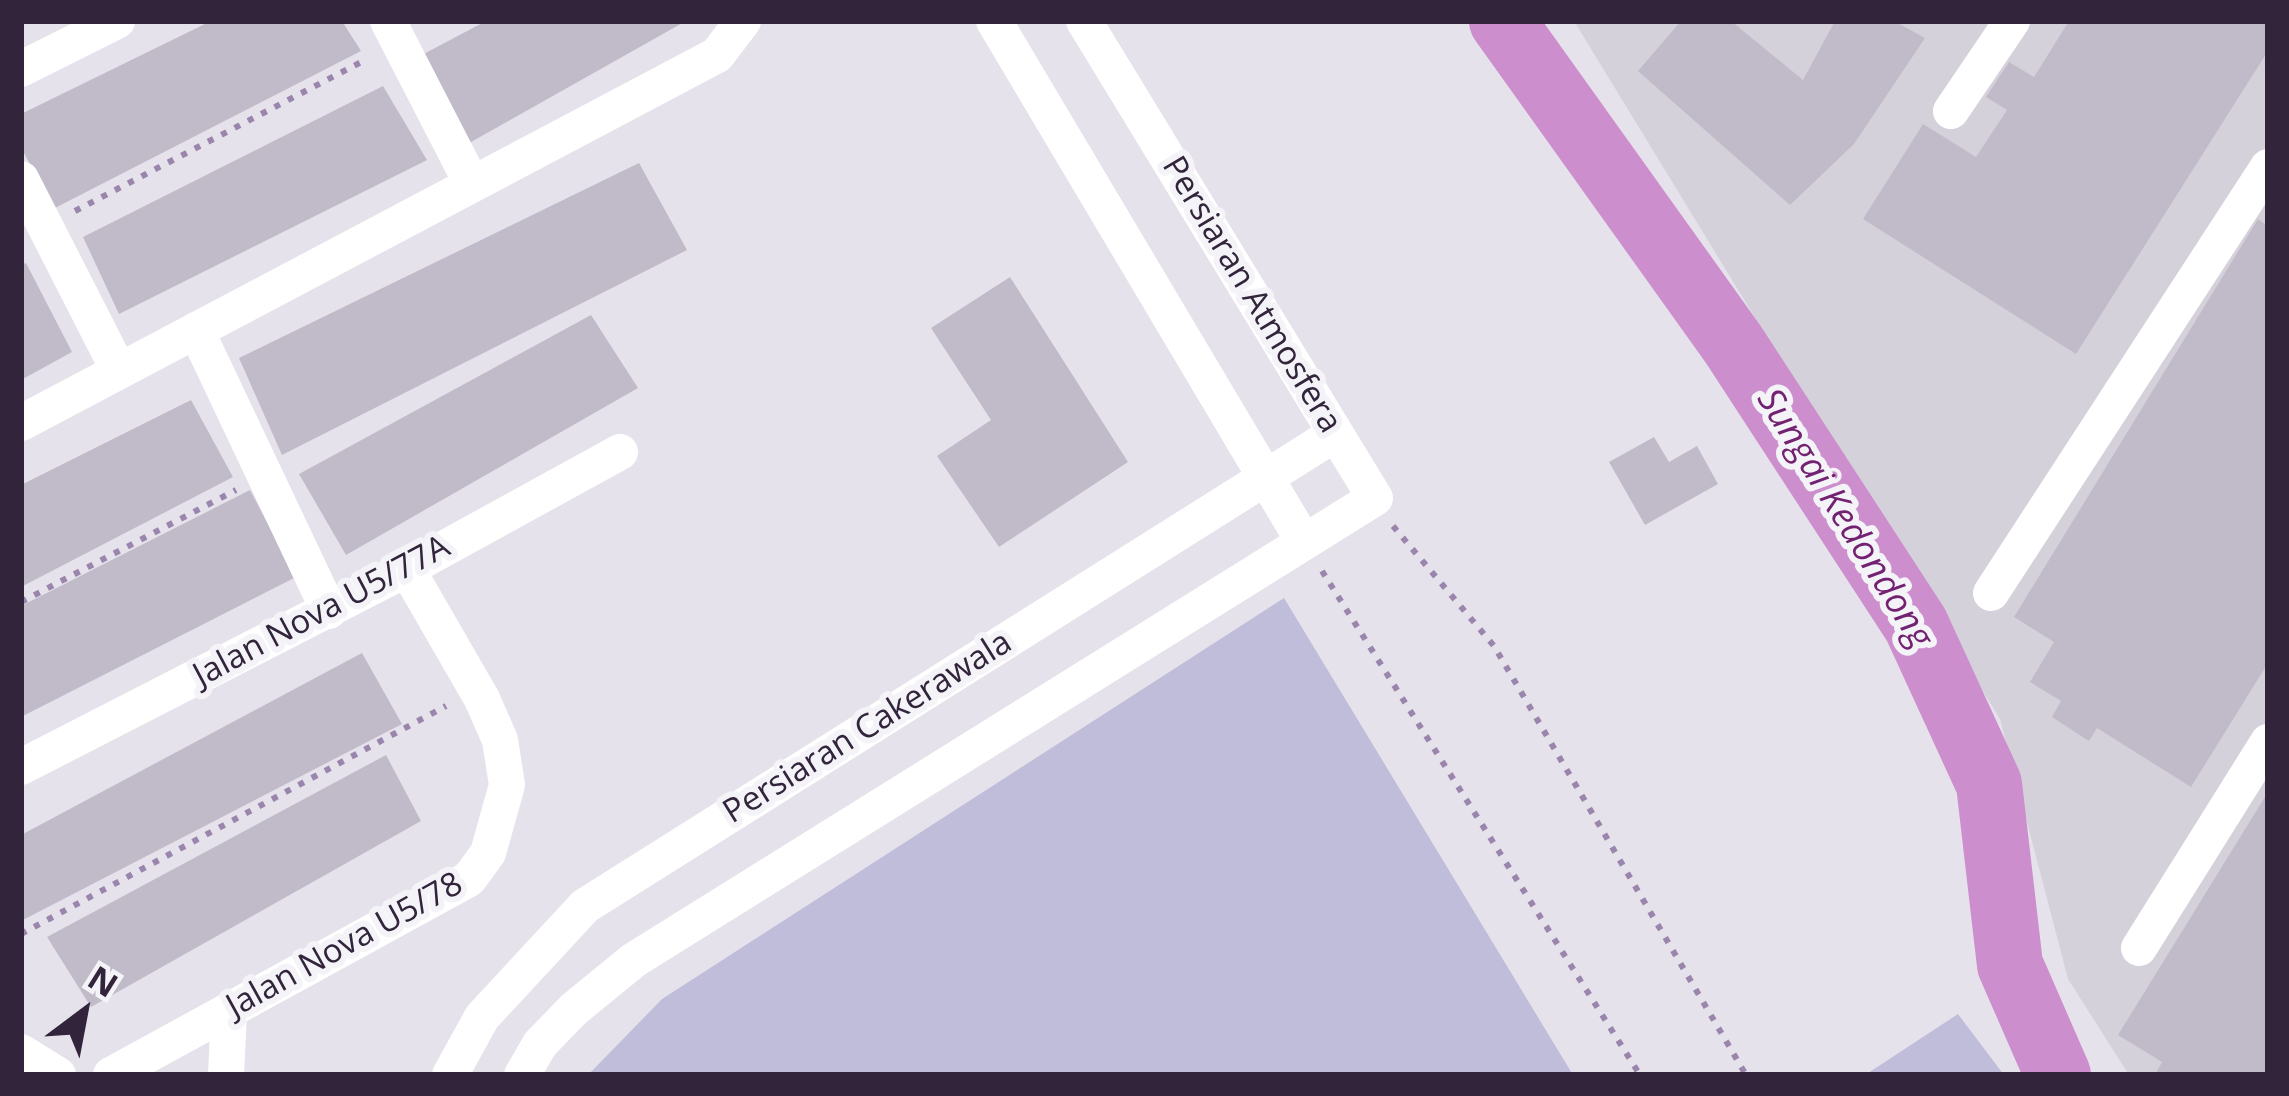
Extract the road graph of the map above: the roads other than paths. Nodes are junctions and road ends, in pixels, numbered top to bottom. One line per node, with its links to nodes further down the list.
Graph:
1 (117, 21): 7 (street)
2 (743, 21): 11 (street)
3 (994, 21): 17 (street)
4 (1084, 21): 15 (street, Persiaran Atmosfera)
5 (2012, 21): 8 (street)
6 (393, 32): 11 (street)
7 (21, 69)
8 (1951, 112)
9 (21, 179): 13 (street)
10 (2264, 183): 20 (street)
11 (472, 184): 12 (street)
12 (196, 329): 13 (street); 21 (street)
13 (119, 371): 14 (street)
14 (21, 423)
15 (1336, 434): 17 (street, Persiaran Cakerawala); 18 (street, Persiaran Atmosfera)
16 (620, 452): 19 (street, Jalan Nova U5/77A)
17 (1267, 478): 18 (street); 28 (street, Persiaran Cakerawala)
18 (1304, 542): 29 (street)
19 (407, 569): 21 (street, Jalan Nova U5/77A); 25 (street, Jalan Nova U5/78)
20 (1991, 592)
21 (328, 610): 23 (street, Jalan Nova U5/77A)
22 (2268, 742): 24 (street)
23 (21, 767)
24 (2139, 948)
25 (229, 1011): 26 (street, Jalan Nova U5/78); 27 (street)
26 (111, 1075)
27 (226, 1075)
28 (450, 1075)
29 (522, 1075)

